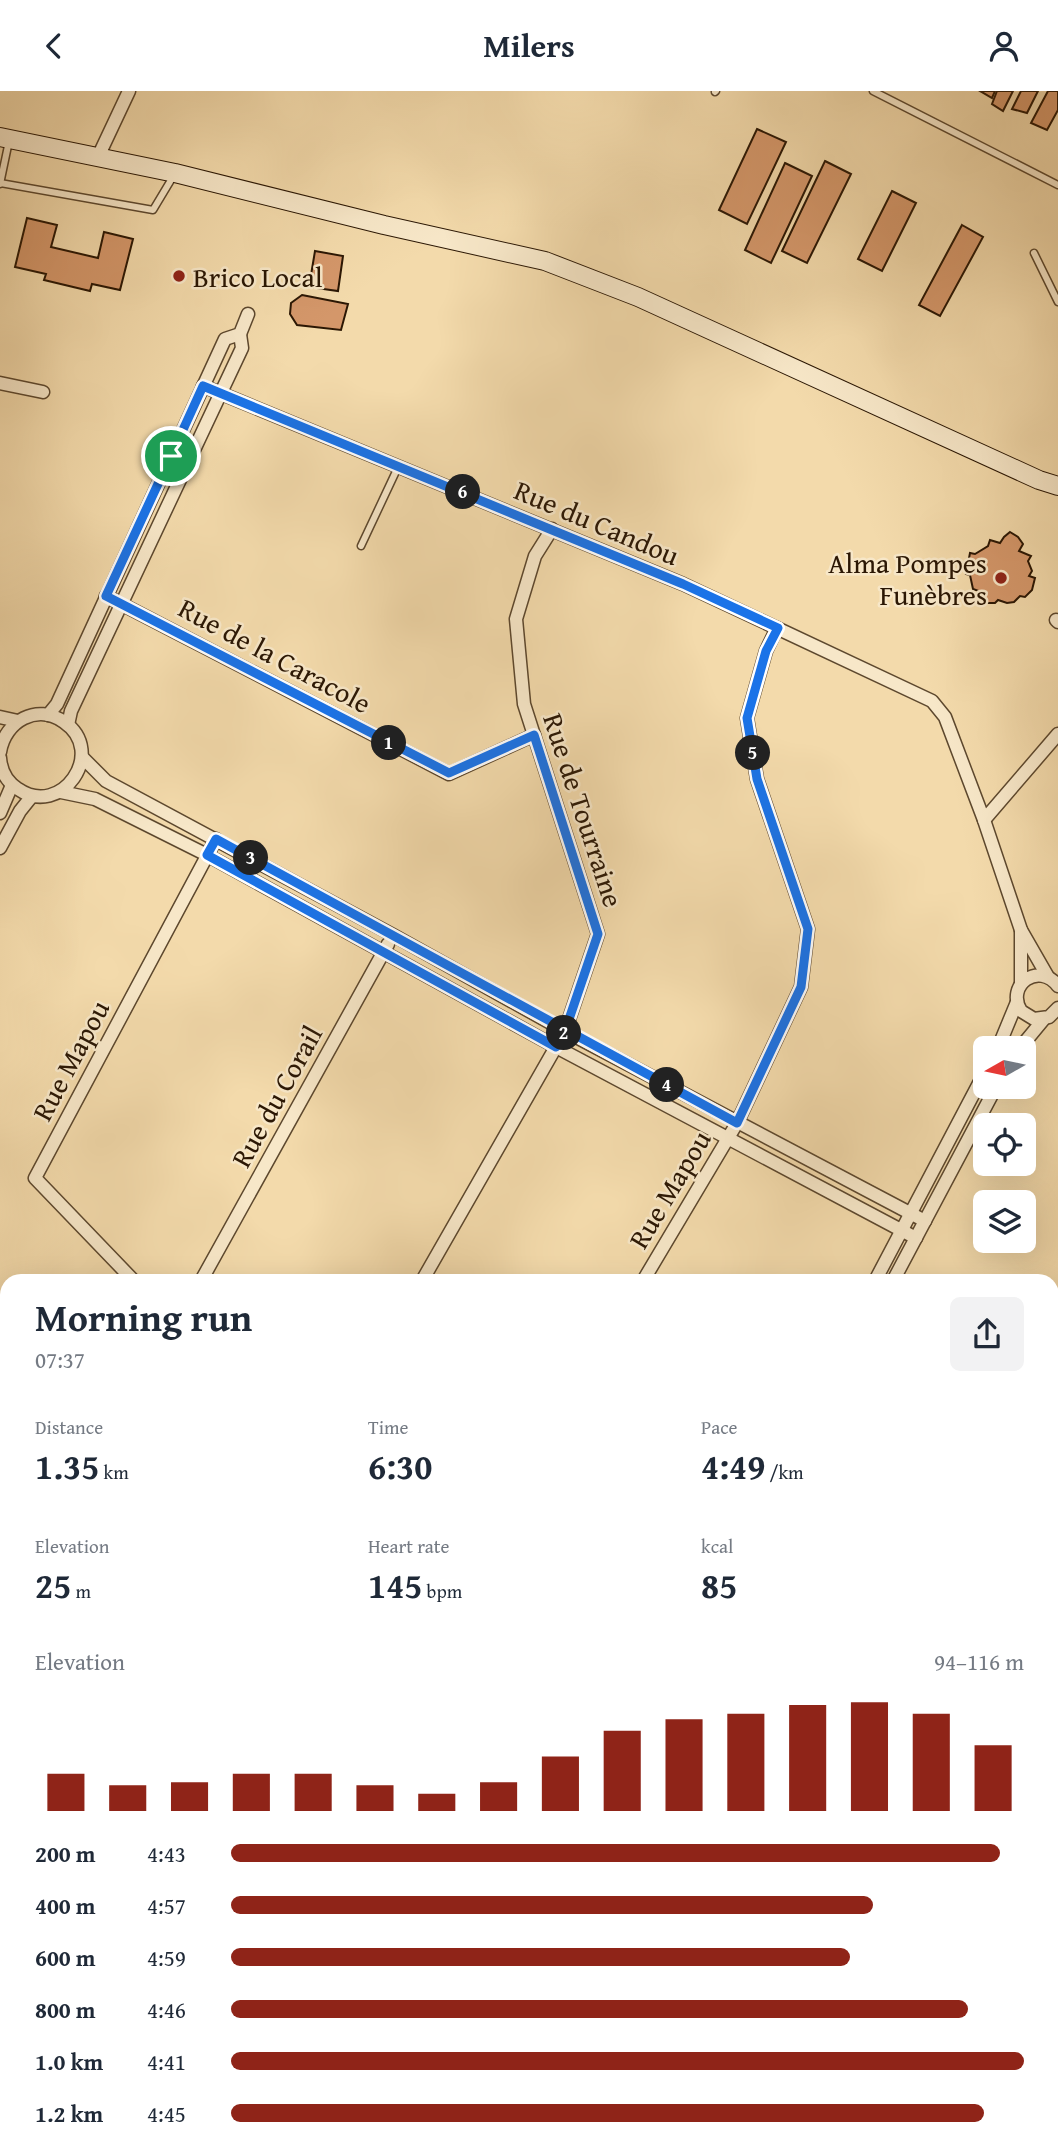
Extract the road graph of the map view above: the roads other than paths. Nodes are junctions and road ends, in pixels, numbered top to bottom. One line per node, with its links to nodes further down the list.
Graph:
1 (129, 91): 4 (street)
2 (873, 91): 7 (lane)
3 (5, 138): 4 (main road); 6 (lane)
4 (98, 157): 5 (main road)
5 (175, 173): 6 (lane); 17 (main road)
6 (0, 183)
7 (1058, 185)
8 (1034, 253): 9 (lane)
9 (1058, 302)
10 (248, 314): 11 (street)
11 (240, 334): 13 (street); 15 (street)
12 (0, 383): 14 (street)
13 (203, 386): 15 (street, Rue du Candou); 20 (street)
14 (43, 392)
15 (221, 394): 16 (street, Rue du Candou); 21 (street)
16 (399, 465): 18 (street, Rue du Candou); 19 (lane)
17 (1058, 486)
18 (552, 529): 22 (street, Rue du Candou); 28 (street, Rue de Tourraine)
19 (361, 546)
20 (106, 596): 21 (street, Rue de la Caracole); 23 (street)
21 (122, 603): 26 (street); 28 (street, Rue de la Caracole)
22 (778, 628): 36 (street, Rue du Candou); 53 (street, Rue Mapou)
23 (48, 715): 25 (street); 26 (street)
24 (0, 717): 25 (street)
25 (18, 721): 29 (street)
26 (68, 725): 30 (street)
27 (1058, 734): 36 (street)
28 (534, 735): 47 (street, Rue de Tourraine)
29 (0, 752)
30 (82, 757): 33 (street); 37 (street)
31 (0, 758): 32 (street)
32 (12, 785): 34 (street); 35 (street)
33 (61, 792): 34 (street); 39 (street)
34 (33, 796): 38 (street)
35 (0, 813)
36 (984, 820): 40 (street, Rue du Candou)
37 (216, 839): 39 (street, Rue Mapou); 41 (street)
38 (0, 848)
39 (207, 855): 42 (street); 59 (street, Rue Mapou)
40 (1021, 930): 43 (street, Rue du Candou); 44 (street, Rue du Candou)
41 (393, 935): 42 (street, Rue du Corail); 47 (street)
42 (384, 951): 50 (street); 60 (street, Rue du Corail)
43 (1053, 981): 44 (street)
44 (1021, 983): 45 (street, Rue du Candou)
45 (1017, 1002): 46 (street); 48 (street, Rue du Candou)
46 (1052, 1015): 49 (street)
47 (565, 1031): 50 (street, Rue de Tourraine); 53 (street)
48 (1003, 1036)
49 (1032, 1036)
50 (556, 1047): 54 (street); 61 (street, Rue de Tourraine)
51 (973, 1095): 55 (street)
52 (990, 1099): 56 (street)
53 (737, 1123): 54 (street, Rue Mapou); 55 (street)
54 (727, 1139): 57 (street); 62 (street, Rue Mapou)
55 (911, 1215): 56 (street); 57 (street)
56 (925, 1221): 58 (street)
57 (902, 1230): 58 (street); 63 (street)
58 (916, 1238): 64 (street)
59 (127, 1274)
60 (205, 1274)
61 (426, 1274)
62 (647, 1274)
63 (879, 1274)
64 (897, 1274)

